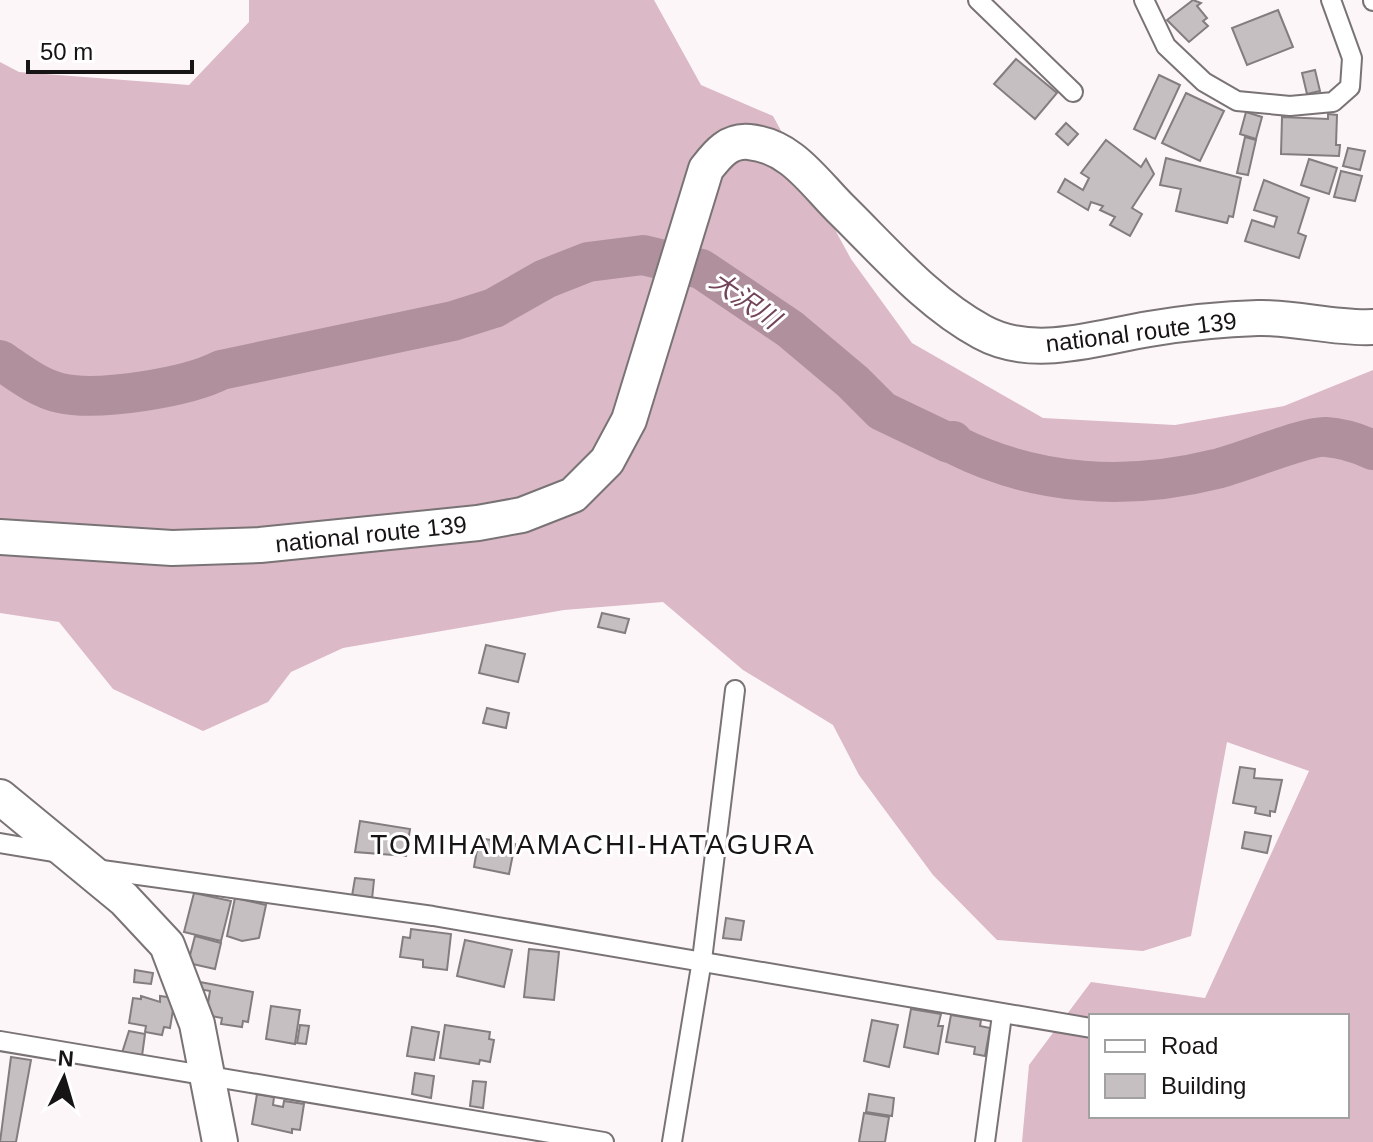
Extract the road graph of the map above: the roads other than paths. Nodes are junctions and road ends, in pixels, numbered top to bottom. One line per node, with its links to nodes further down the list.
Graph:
1 (978, 0): 4 (street)
2 (1144, 0): 3 (street)
3 (1331, 0)
4 (1073, 92)
5 (1373, 327): 6 (highway, national route 139)
6 (0, 537)
7 (735, 690): 11 (street)
8 (0, 797): 10 (highway)
9 (0, 843): 10 (street)
10 (79, 862): 11 (street); 15 (highway)
11 (702, 960): 12 (street); 18 (street)
12 (1002, 1015): 13 (street); 19 (street)
13 (1089, 1028)
14 (0, 1041): 15 (street)
15 (207, 1074): 16 (highway); 17 (street)
16 (220, 1142)
17 (604, 1142)
18 (672, 1142)
19 (985, 1142)

